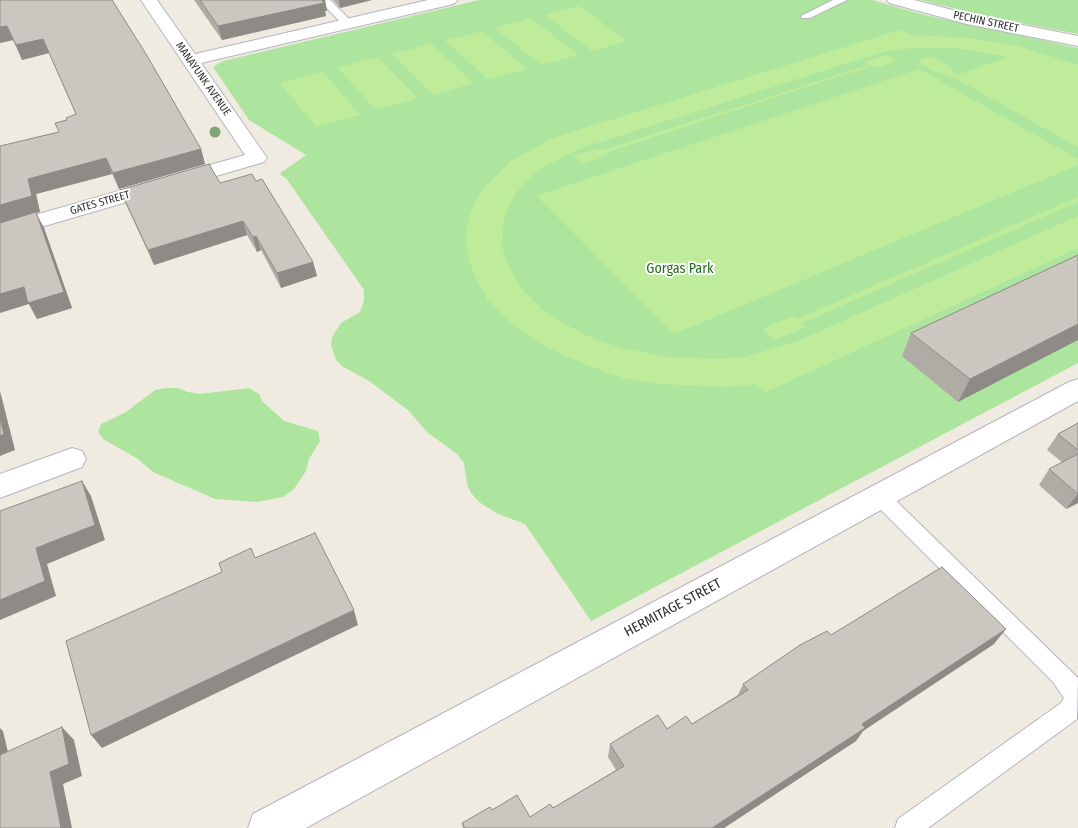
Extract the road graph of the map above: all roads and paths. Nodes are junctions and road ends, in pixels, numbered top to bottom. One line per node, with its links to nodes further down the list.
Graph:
1 (149, 0): 9 (street, MANAYUNK AVENUE)
2 (324, 0): 7 (lane)
3 (449, 0): 7 (street)
4 (842, 0): 6 (lane)
5 (895, 0): 8 (street, PECHIN STREET)
6 (806, 16)
7 (348, 24): 9 (street)
8 (1078, 41)
9 (189, 61): 10 (street, MANAYUNK AVENUE)
10 (257, 158): 11 (street, GATES STREET)
11 (0, 232)
12 (1078, 389): 15 (street, HERMITAGE STREET)
13 (72, 460): 14 (street)
14 (0, 486)
15 (880, 497): 16 (street, HERMITAGE STREET); 17 (lane)
16 (267, 828)
17 (907, 828)

